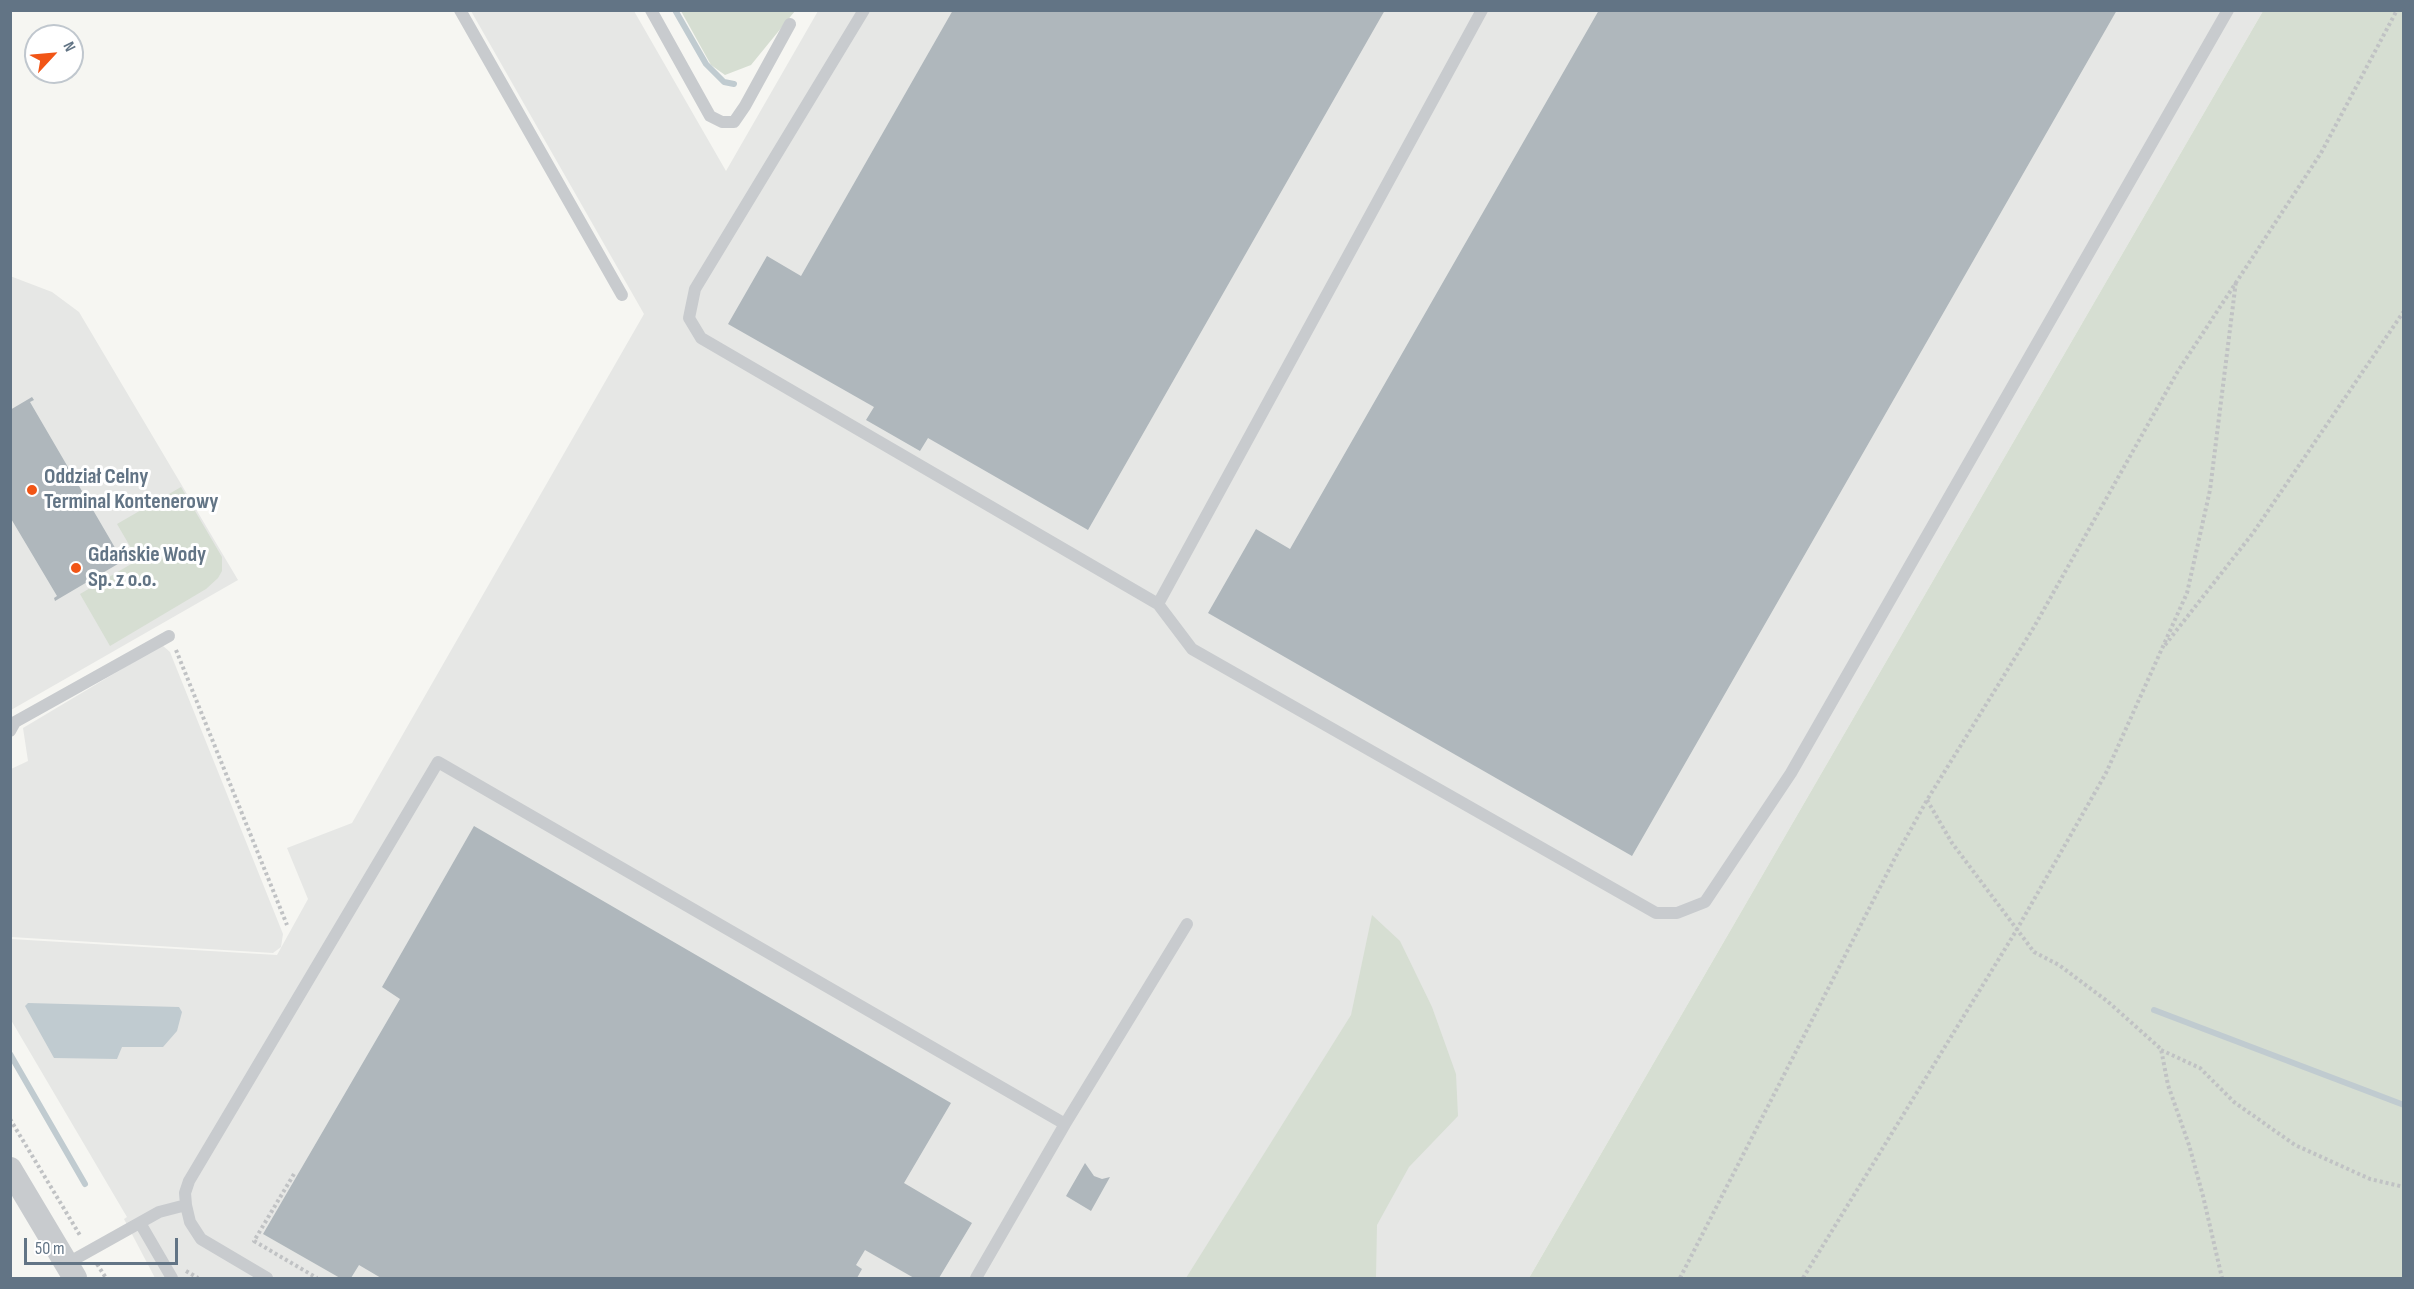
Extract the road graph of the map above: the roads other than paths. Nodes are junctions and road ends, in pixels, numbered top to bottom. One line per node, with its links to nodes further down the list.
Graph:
1 (460, 10): 7 (lane)
2 (651, 10): 6 (lane)
3 (864, 10): 8 (lane)
4 (1482, 10): 8 (lane)
5 (2228, 10): 8 (lane)
6 (790, 24)
7 (622, 295)
8 (1158, 604)
9 (169, 636): 10 (lane)
10 (10, 731)
11 (1187, 924): 12 (lane)
12 (1065, 1124): 14 (lane); 19 (lane)
13 (10, 1169): 16 (street)
14 (186, 1205): 15 (lane); 18 (lane)
15 (140, 1223): 16 (lane); 17 (lane)
16 (70, 1271)
17 (172, 1278)
18 (267, 1278)
19 (976, 1278)

